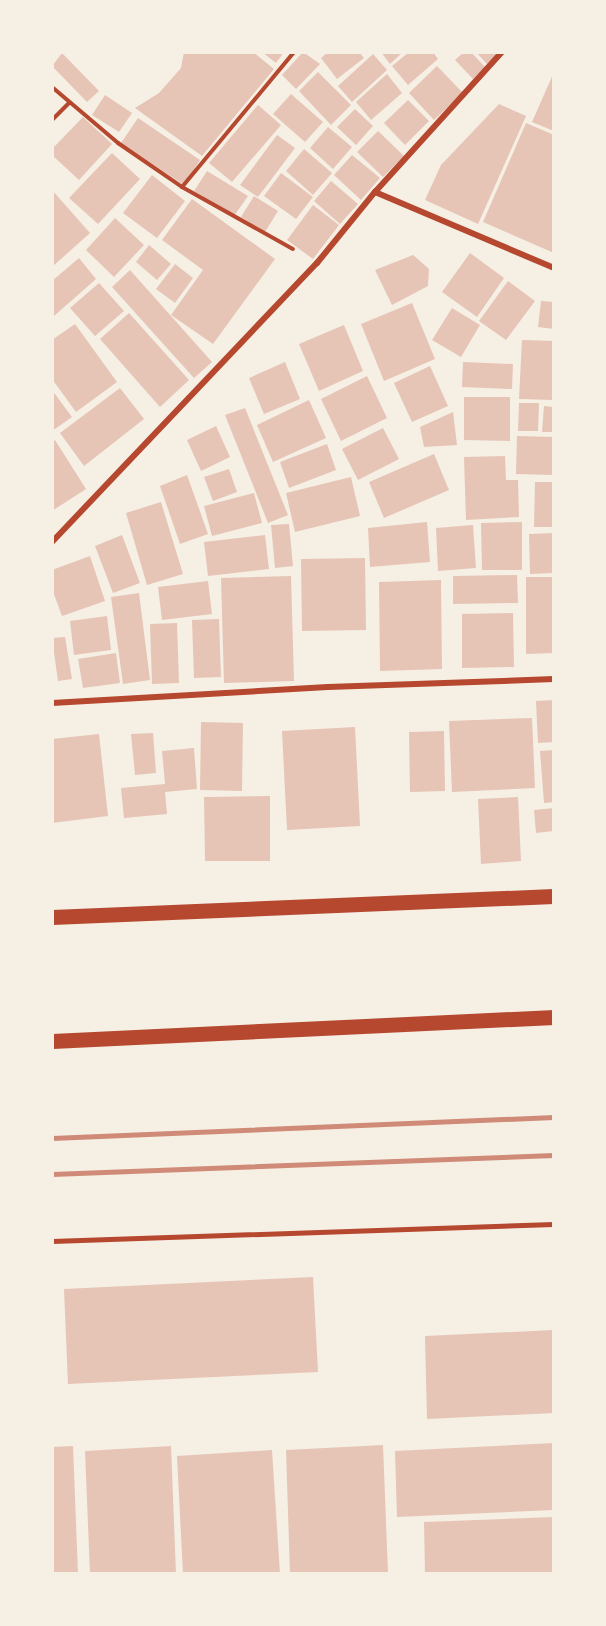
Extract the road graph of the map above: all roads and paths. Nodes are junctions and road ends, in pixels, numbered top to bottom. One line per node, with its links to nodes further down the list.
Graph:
1 (294, 52): 6 (path)
2 (502, 52): 7 (street)
3 (52, 87): 4 (path)
4 (69, 103): 5 (path); 6 (path)
5 (52, 120)
6 (182, 187): 8 (path)
7 (375, 192): 8 (street); 9 (street)
8 (317, 263): 10 (street)
9 (554, 268)
10 (52, 542)
11 (554, 679): 12 (street)
12 (52, 703)
13 (554, 896): 14 (main road)
14 (52, 917)
15 (554, 1017): 16 (main road)
16 (52, 1041)
17 (554, 1224): 18 (lane)
18 (52, 1241)

